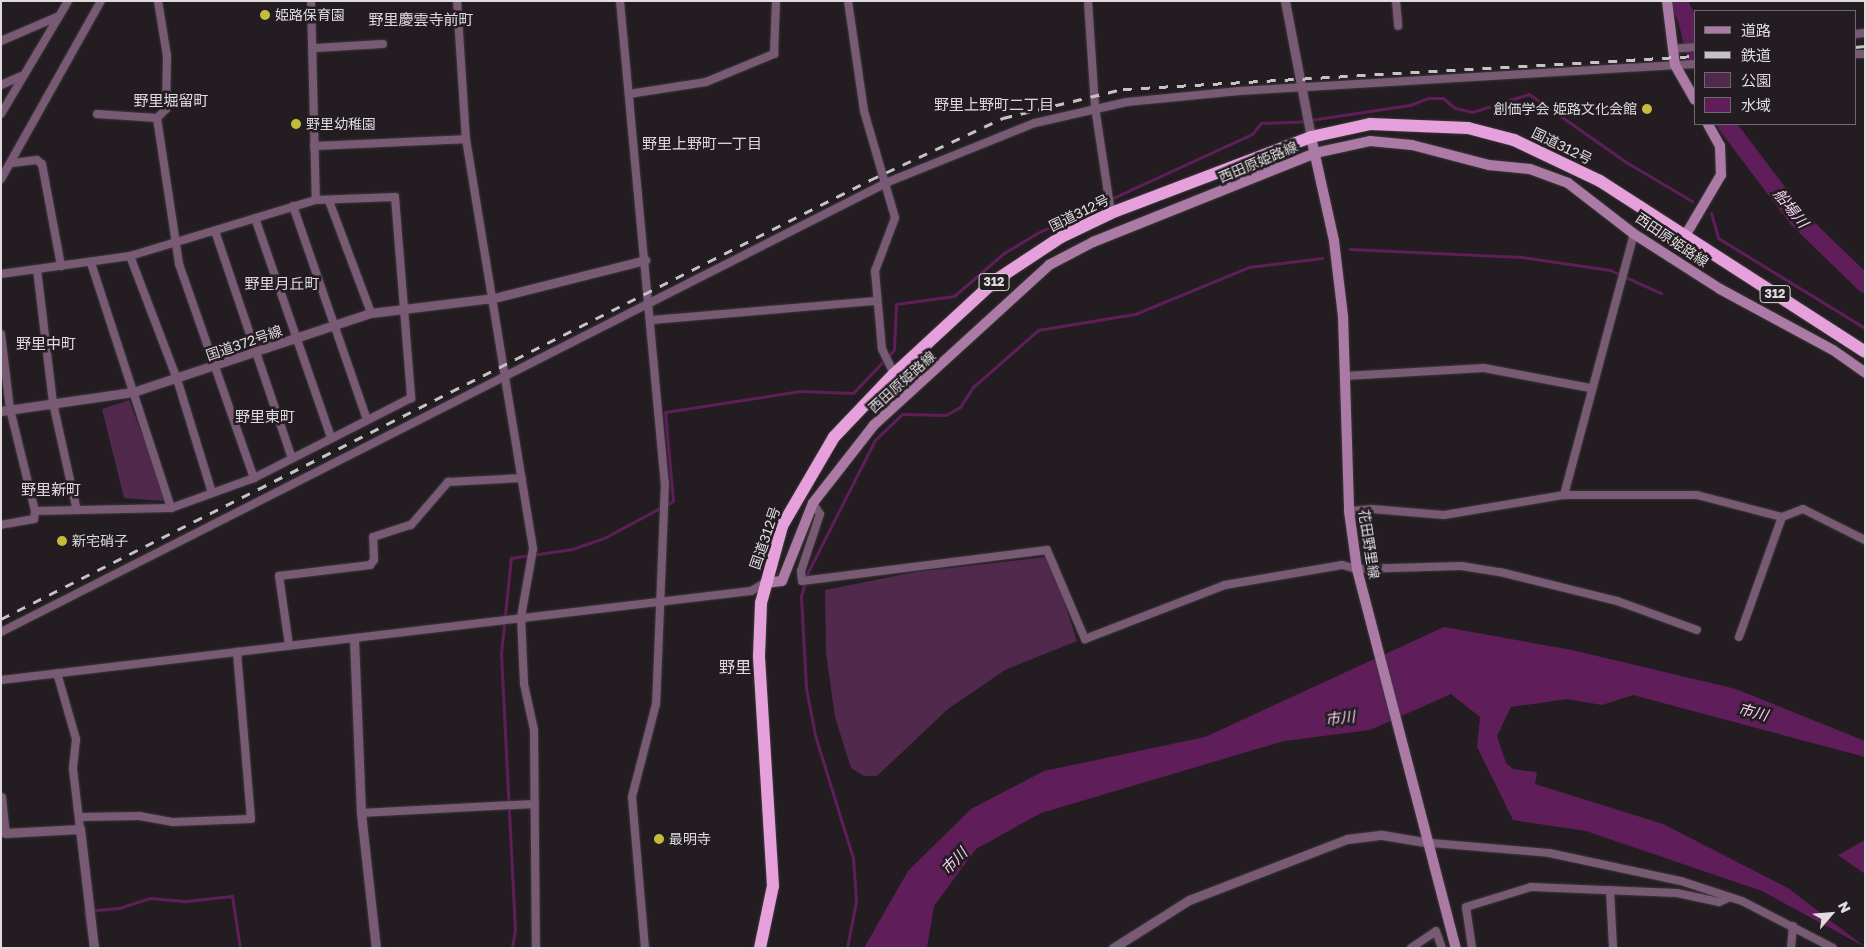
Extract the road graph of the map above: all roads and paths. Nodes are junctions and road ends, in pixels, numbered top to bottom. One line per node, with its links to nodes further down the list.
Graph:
1 (68, 1): 13 (street)
2 (101, 1): 36 (street)
3 (158, 1): 30 (street)
4 (311, 1): 18 (street)
5 (457, 1): 33 (street)
6 (620, 1): 25 (street)
7 (776, 1): 25 (street)
8 (848, 1): 38 (street)
9 (1088, 1): 27 (street)
10 (1285, 1): 24 (street)
11 (1396, 1): 14 (street)
12 (1667, 1): 19 (main road)
13 (59, 16): 15 (street); 22 (street)
14 (1398, 26)
15 (1, 41)
16 (383, 44): 18 (street)
17 (1694, 47): 19 (street)
18 (315, 48): 34 (street)
19 (1672, 49): 21 (main road)
20 (1694, 64): 21 (street)
21 (1675, 65): 24 (street); 26 (main road)
22 (21, 76): 23 (street); 28 (street)
23 (1, 85)
24 (1302, 88): 27 (street); 32 (street)
25 (629, 94): 49 (street)
26 (1694, 98)
27 (1095, 107): 38 (street); 42 (street)
28 (1, 114)
29 (97, 114): 30 (street)
30 (157, 118): 47 (street)
31 (1709, 125): 46 (main road)
32 (1311, 137): 35 (main road, 花田野里線); 42 (highway, 国道312号 / 312); 46 (highway, 国道312号 / 312)
33 (466, 139): 34 (street); 54 (street)
34 (314, 146): 39 (street)
35 (1314, 153): 45 (main road, 西田原姫路線); 68 (main road, 花田野里線); 82 (main road, 西田原姫路線)
36 (12, 163): 37 (street); 51 (street)
37 (1, 179)
38 (888, 182): 55 (street); 56 (street)
39 (316, 200): 40 (street); 41 (street)
40 (329, 200): 57 (street); 58 (street)
41 (293, 206): 43 (street); 60 (street)
42 (1111, 213): 67 (highway, 国道312号 / 312)
43 (255, 218): 44 (street); 62 (street)
44 (215, 231): 47 (street); 63 (street)
45 (1634, 234): 66 (main road, 西田原姫路線); 71 (street)
46 (1685, 236): 64 (highway, 国道312号 / 312)
47 (175, 241): 48 (street); 65 (street)
48 (130, 256): 50 (street); 70 (street)
49 (645, 260): 54 (street, 国道372号線); 56 (street)
50 (92, 263): 51 (street); 72 (street)
51 (61, 266): 52 (street)
52 (38, 270): 53 (street); 73 (street)
53 (1, 274)
54 (494, 298): 57 (street, 国道372号線); 69 (street)
55 (874, 301): 59 (street); 67 (street)
56 (651, 302): 59 (street); 69 (street)
57 (407, 306): 58 (street, 国道372号線); 75 (street)
58 (371, 313): 60 (street, 国道372号線)
59 (653, 320): 92 (street)
60 (334, 325): 62 (street, 国道372号線); 75 (street)
61 (1, 334): 74 (street)
62 (296, 339): 63 (street, 国道372号線); 76 (street)
63 (256, 352): 65 (street, 国道372号線); 77 (street)
64 (1865, 352)
65 (218, 366): 70 (street, 国道372号線); 78 (street)
66 (1865, 372)
67 (894, 374): 91 (highway, 国道312号 / 312)
68 (1345, 376): 71 (street); 86 (main road, 花田野里線)
69 (506, 377): 79 (street); 95 (street)
70 (177, 379): 72 (street, 国道372号線); 80 (street)
71 (1590, 388): 81 (street)
72 (133, 392): 73 (street, 国道372号線); 84 (street)
73 (53, 403): 74 (street, 国道372号線); 83 (street)
74 (6, 410): 85 (street)
75 (367, 420): 76 (street)
76 (331, 438): 77 (street)
77 (292, 458): 78 (street)
78 (254, 478): 80 (street)
79 (522, 478): 93 (street); 98 (street)
80 (212, 493): 84 (street)
81 (1564, 495): 86 (street); 87 (street)
82 (813, 503): 90 (street); 91 (main road, 西田原姫路線)
83 (76, 507): 84 (street); 85 (street)
84 (171, 508)
85 (35, 511): 88 (street)
86 (1349, 511): 90 (main road, 花田野里線)
87 (1782, 518): 89 (street); 96 (street)
88 (1, 525)
89 (1865, 540)
90 (1359, 574): 94 (street); 107 (main road, 花田野里線)
91 (766, 583): 92 (street); 115 (highway, 国道312号 / 312)
92 (663, 600): 93 (street); 114 (street)
93 (520, 618): 97 (street); 103 (street)
94 (1697, 630)
95 (1, 632)
96 (1739, 637)
97 (354, 639): 98 (street); 104 (street)
98 (290, 645): 99 (street)
99 (237, 652): 100 (street); 105 (street)
100 (57, 673): 101 (street); 105 (street)
101 (1, 680)
102 (1, 797): 106 (street)
103 (535, 804): 104 (street); 113 (street)
104 (361, 814): 112 (street)
105 (81, 817): 106 (street)
106 (80, 829): 111 (street)
107 (1431, 843): 109 (street); 116 (street); 119 (main road, 花田野里線)
108 (1610, 890): 109 (street); 120 (street); 121 (street)
109 (1730, 897): 110 (street)
110 (1793, 926): 122 (street); 123 (street)
111 (94, 948)
112 (376, 948)
113 (536, 948)
114 (645, 948)
115 (760, 948)
116 (1113, 948)
117 (1411, 948): 118 (street)
118 (1442, 948)
119 (1456, 948)
120 (1472, 948)
121 (1613, 948)
122 (1792, 948)
123 (1833, 948)

